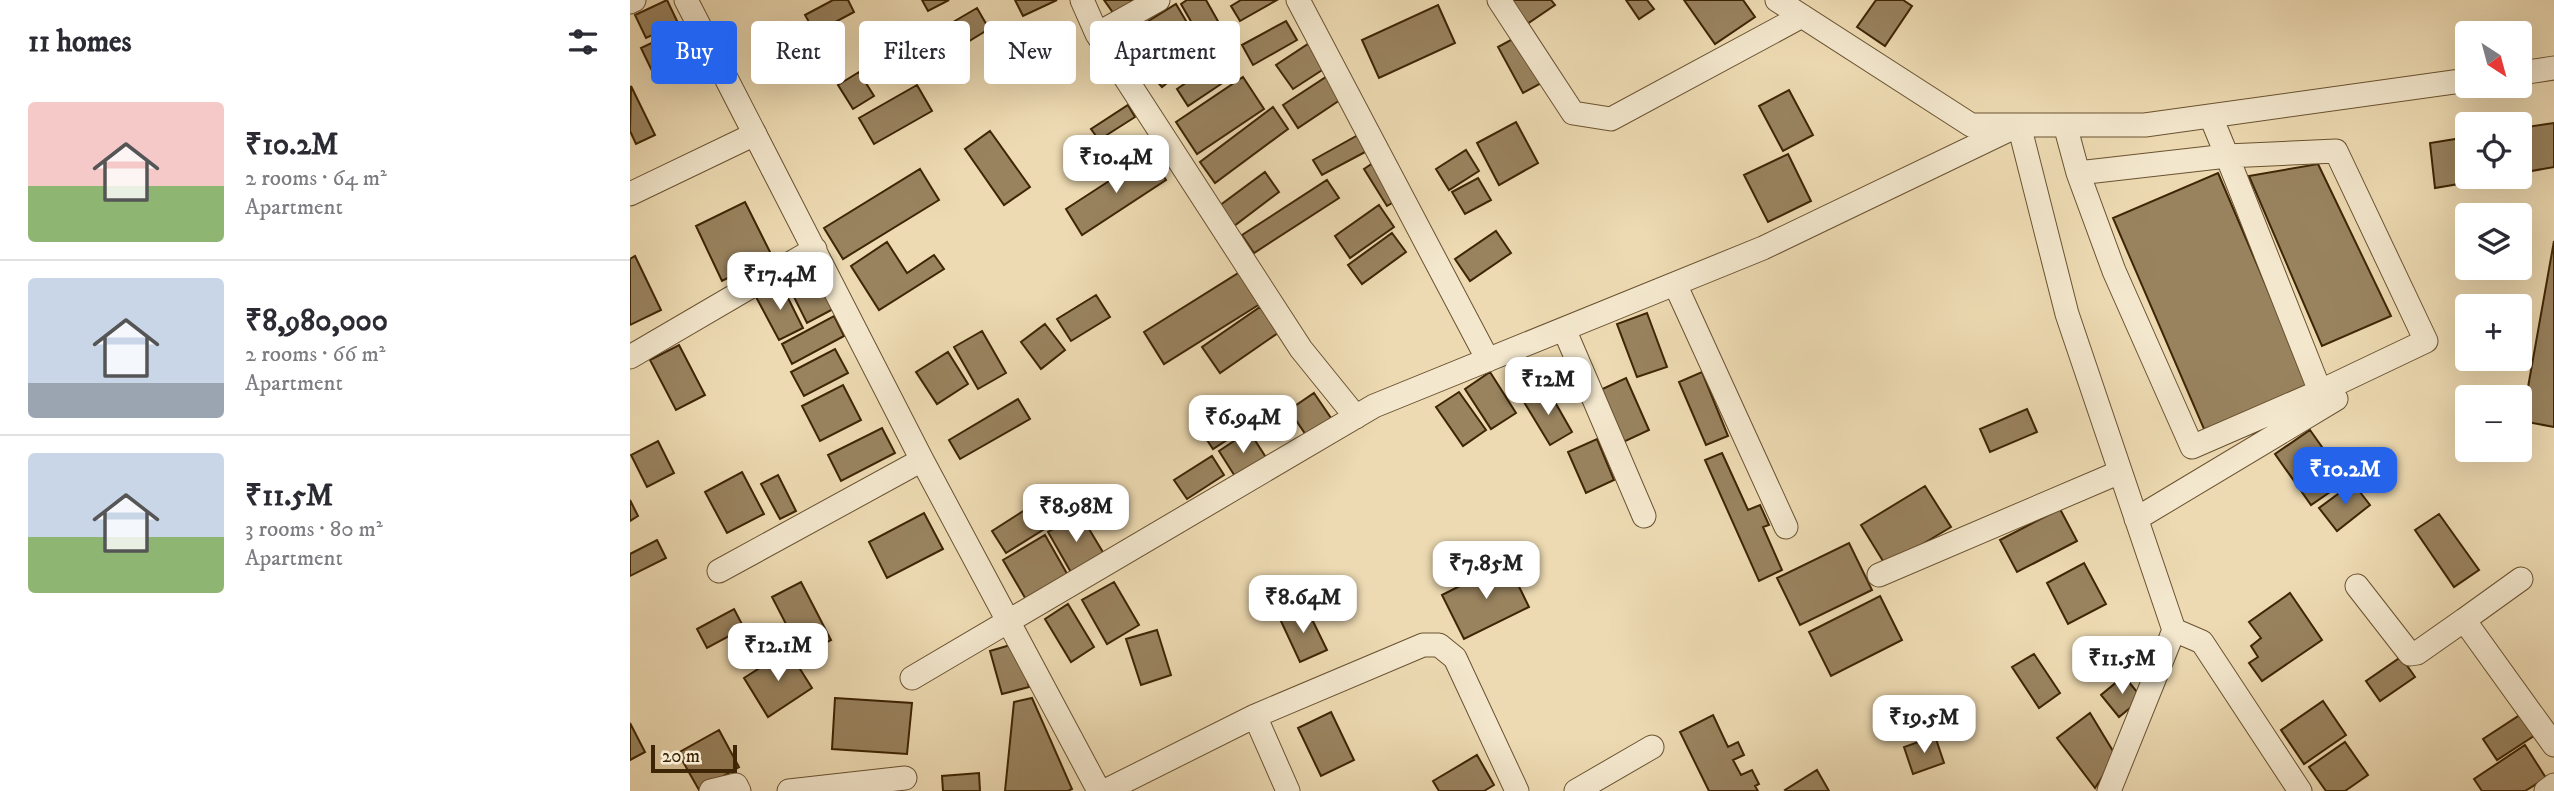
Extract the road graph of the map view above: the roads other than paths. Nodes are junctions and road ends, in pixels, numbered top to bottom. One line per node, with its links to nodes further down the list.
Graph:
1 (686, 0): 17 (street)
2 (1082, 0): 8 (street)
3 (1158, 0): 9 (street)
4 (1298, 0): 25 (street)
5 (1499, 0): 7 (street)
6 (1777, 0): 7 (street)
7 (1802, 16): 15 (street)
8 (1091, 21)
9 (1120, 21)
10 (2554, 68): 11 (street)
11 (2532, 71)
12 (2455, 82): 14 (street)
13 (1129, 84): 27 (street)
14 (2211, 117): 16 (street); 18 (street)
15 (2019, 125): 16 (street); 22 (street); 29 (street)
16 (2065, 125): 19 (street)
17 (755, 134): 20 (street); 21 (street)
18 (2227, 156): 19 (street); 26 (street); 26 (street)
19 (2078, 173): 26 (street)
20 (630, 194)
21 (815, 249): 24 (street); 28 (street)
22 (1675, 284): 23 (street); 32 (street)
23 (1564, 329): 25 (street); 30 (street)
24 (630, 357)
25 (1488, 360): 27 (street)
26 (2329, 395): 31 (street)
27 (1356, 417): 38 (street)
28 (922, 460): 33 (street); 38 (street)
29 (2120, 472): 31 (street); 34 (street)
30 (1644, 516)
31 (2136, 519): 39 (street)
32 (1786, 527)
33 (719, 571)
34 (1879, 575)
35 (2521, 579): 37 (street)
36 (2357, 586): 37 (street)
37 (2464, 620): 42 (street)
38 (1007, 622): 40 (street); 49 (street)
39 (2174, 630): 54 (street); 55 (street)
40 (912, 678)
41 (1255, 716): 50 (street); 51 (street); 52 (street)
42 (2554, 745)
43 (1652, 747): 53 (street)
44 (905, 778): 48 (street)
45 (2554, 785): 56 (street)
46 (711, 791): 47 (street)
47 (739, 791)
48 (789, 791)
49 (1099, 791)
50 (1105, 791)
51 (1289, 791)
52 (1517, 791)
53 (1576, 791)
54 (2109, 791)
55 (2300, 791)
56 (2546, 791)

